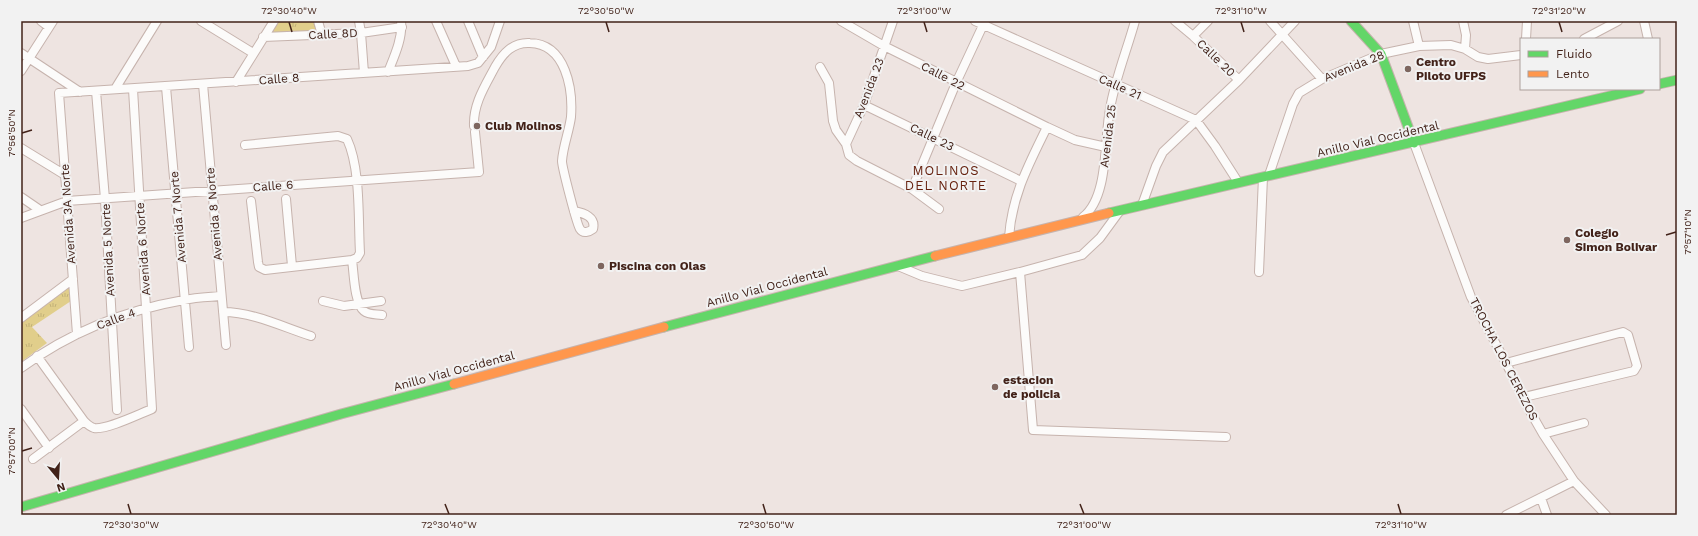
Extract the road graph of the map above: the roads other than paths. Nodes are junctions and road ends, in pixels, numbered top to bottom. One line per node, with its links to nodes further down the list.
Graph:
1 (41, 21): 25 (street)
2 (157, 21): 59 (street)
3 (201, 21): 39 (street)
4 (274, 21): 31 (street)
5 (318, 21): 29 (street)
6 (359, 21): 27 (street)
7 (436, 21): 44 (street)
8 (468, 21): 43 (street)
9 (500, 21): 43 (street)
10 (841, 21): 35 (street, Calle 22)
11 (893, 21): 35 (street, Avenida 23)
12 (975, 21): 24 (street, Calle 21)
13 (1135, 21): 56 (street, Avenida 25)
14 (1175, 21): 30 (street, Calle 20)
15 (1208, 21): 30 (street)
16 (1270, 21): 28 (street)
17 (1295, 21): 28 (street)
18 (1351, 21): 40 (main road)
19 (1413, 21): 36 (street)
20 (1463, 21): 37 (street)
21 (1527, 21): 32 (street)
22 (1618, 21): 33 (street)
23 (1644, 21): 34 (street)
24 (984, 23): 53 (street); 56 (street, Calle 21)
25 (51, 24): 42 (street)
26 (402, 24): 27 (street, Calle 8D); 47 (street)
27 (362, 33): 29 (street, Calle 8D); 48 (street)
28 (1281, 34): 49 (street); 50 (street)
29 (322, 35): 31 (street, Calle 8D)
30 (1193, 36): 50 (street, Calle 20)
31 (263, 37): 39 (street)
32 (1526, 38)
33 (1586, 38)
34 (1648, 38)
35 (884, 46): 53 (street, Calle 22); 64 (street, Avenida 23)
36 (1419, 46): 37 (street, Avenida 28); 40 (street, Avenida 28)
37 (1465, 49): 41 (street, Avenida 28)
38 (21, 53): 42 (street)
39 (253, 53): 52 (street)
40 (1380, 54): 49 (street, Avenida 28); 69 (main road)
41 (1520, 55)
42 (29, 58): 46 (street); 62 (street)
43 (481, 60): 44 (street, Calle 8)
44 (456, 66): 47 (street, Calle 8)
45 (820, 67): 68 (street)
46 (21, 71)
47 (388, 72): 48 (street, Calle 8)
48 (364, 73): 52 (street, Calle 8)
49 (1322, 79): 74 (street, Avenida 28)
50 (1239, 80): 65 (street)
51 (1677, 80): 55 (main road)
52 (236, 82): 54 (street, Calle 8)
53 (956, 83): 66 (street, Calle 22); 67 (street)
54 (203, 84): 57 (street, Calle 8); 79 (street, Avenida 8 Norte)
55 (1660, 84)
56 (1116, 85): 65 (street, Calle 21); 71 (street, Avenida 25)
57 (166, 87): 58 (street, Calle 8); 80 (street, Avenida 7 Norte)
58 (133, 88): 59 (street, Calle 8); 81 (street, Avenida 6 Norte)
59 (115, 90): 61 (street, Calle 8)
60 (1636, 90): 69 (main road, Anillo Vial Occidental)
61 (96, 91): 62 (street, Calle 8); 83 (street, Avenida 5 Norte)
62 (80, 92): 63 (street, Calle 8)
63 (59, 93): 73 (street, Avenida 3A Norte)
64 (864, 105): 67 (street, Calle 23); 68 (street, Avenida 23)
65 (1196, 120): 77 (street); 87 (street)
66 (1048, 127): 71 (street, Calle 22); 76 (street)
67 (934, 138): 76 (street, Calle 23); 78 (street)
68 (846, 144): 78 (street)
69 (1414, 144): 74 (main road, Anillo Vial Occidental); 116 (street, TROCHA LOS CEREZOS)
70 (245, 145): 75 (street)
71 (1106, 147): 93 (street, Avenida 25)
72 (21, 148): 73 (street)
73 (65, 175): 85 (street, Avenida 3A Norte)
74 (1266, 176): 77 (main road, Anillo Vial Occidental); 99 (street, Avenida 28)
75 (356, 180): 79 (street, Calle 6); 90 (street, Calle 6); 95 (street)
76 (1021, 181): 94 (street)
77 (1238, 182): 87 (main road, Anillo Vial Occidental)
78 (912, 188): 88 (street)
79 (213, 191): 80 (street, Calle 6); 101 (street, Avenida 8 Norte)
80 (175, 193): 81 (street, Calle 6); 102 (street, Avenida 7 Norte)
81 (139, 196): 83 (street, Calle 6); 106 (street, Avenida 6 Norte)
82 (21, 197): 89 (street)
83 (105, 199): 85 (street, Calle 6); 110 (street, Avenida 5 Norte)
84 (286, 199): 97 (street)
85 (67, 201): 89 (street, Calle 6); 100 (street, Avenida 3A Norte)
86 (251, 201): 97 (street)
87 (1142, 205): 91 (main road, Anillo Vial Occidental)
88 (939, 209)
89 (40, 210): 92 (street, Calle 6)
90 (574, 210)
91 (1120, 210): 93 (main road, Anillo Vial Occidental); 98 (street)
92 (21, 218)
93 (1077, 220): 94 (main road, Anillo Vial Occidental)
94 (1009, 237): 96 (main road, Anillo Vial Occidental)
95 (352, 260): 97 (street); 105 (street)
96 (896, 265): 98 (street); 129 (main road, Anillo Vial Occidental)
97 (292, 266)
98 (1020, 272): 124 (street)
99 (1259, 272)
100 (74, 279): 109 (street); 111 (street, Avenida 3A Norte)
101 (221, 296): 102 (street, Calle 4); 107 (street, Avenida 8 Norte)
102 (186, 299): 106 (street, Calle 4); 114 (street, Avenida 7 Norte)
103 (323, 301): 105 (street)
104 (381, 301): 105 (street)
105 (358, 304): 108 (street)
106 (147, 308): 110 (street, Calle 4); 121 (street, Avenida 6 Norte)
107 (223, 312): 112 (street); 113 (street, Avenida 8 Norte)
108 (382, 314)
109 (21, 318)
110 (111, 320): 111 (street, Calle 4); 120 (street, Avenida 5 Norte)
111 (77, 334): 115 (street, Calle 4)
112 (312, 336)
113 (226, 345)
114 (189, 347)
115 (37, 356): 117 (street, Calle 4); 121 (street)
116 (1506, 363): 118 (street, TROCHA LOS CEREZOS); 118 (street)
117 (21, 368)
118 (1524, 398): 123 (street, TROCHA LOS CEREZOS)
119 (21, 409): 125 (street)
120 (117, 410)
121 (84, 421): 125 (street)
122 (1584, 423): 123 (street)
123 (1543, 434): 127 (street, TROCHA LOS CEREZOS)
124 (1226, 438)
125 (49, 448): 126 (street)
126 (33, 459)
127 (1574, 481): 128 (street); 132 (street, TROCHA LOS CEREZOS)
128 (1541, 498): 130 (street); 131 (street)
129 (21, 507)
130 (1506, 515)
131 (1547, 515)
132 (1606, 515)

